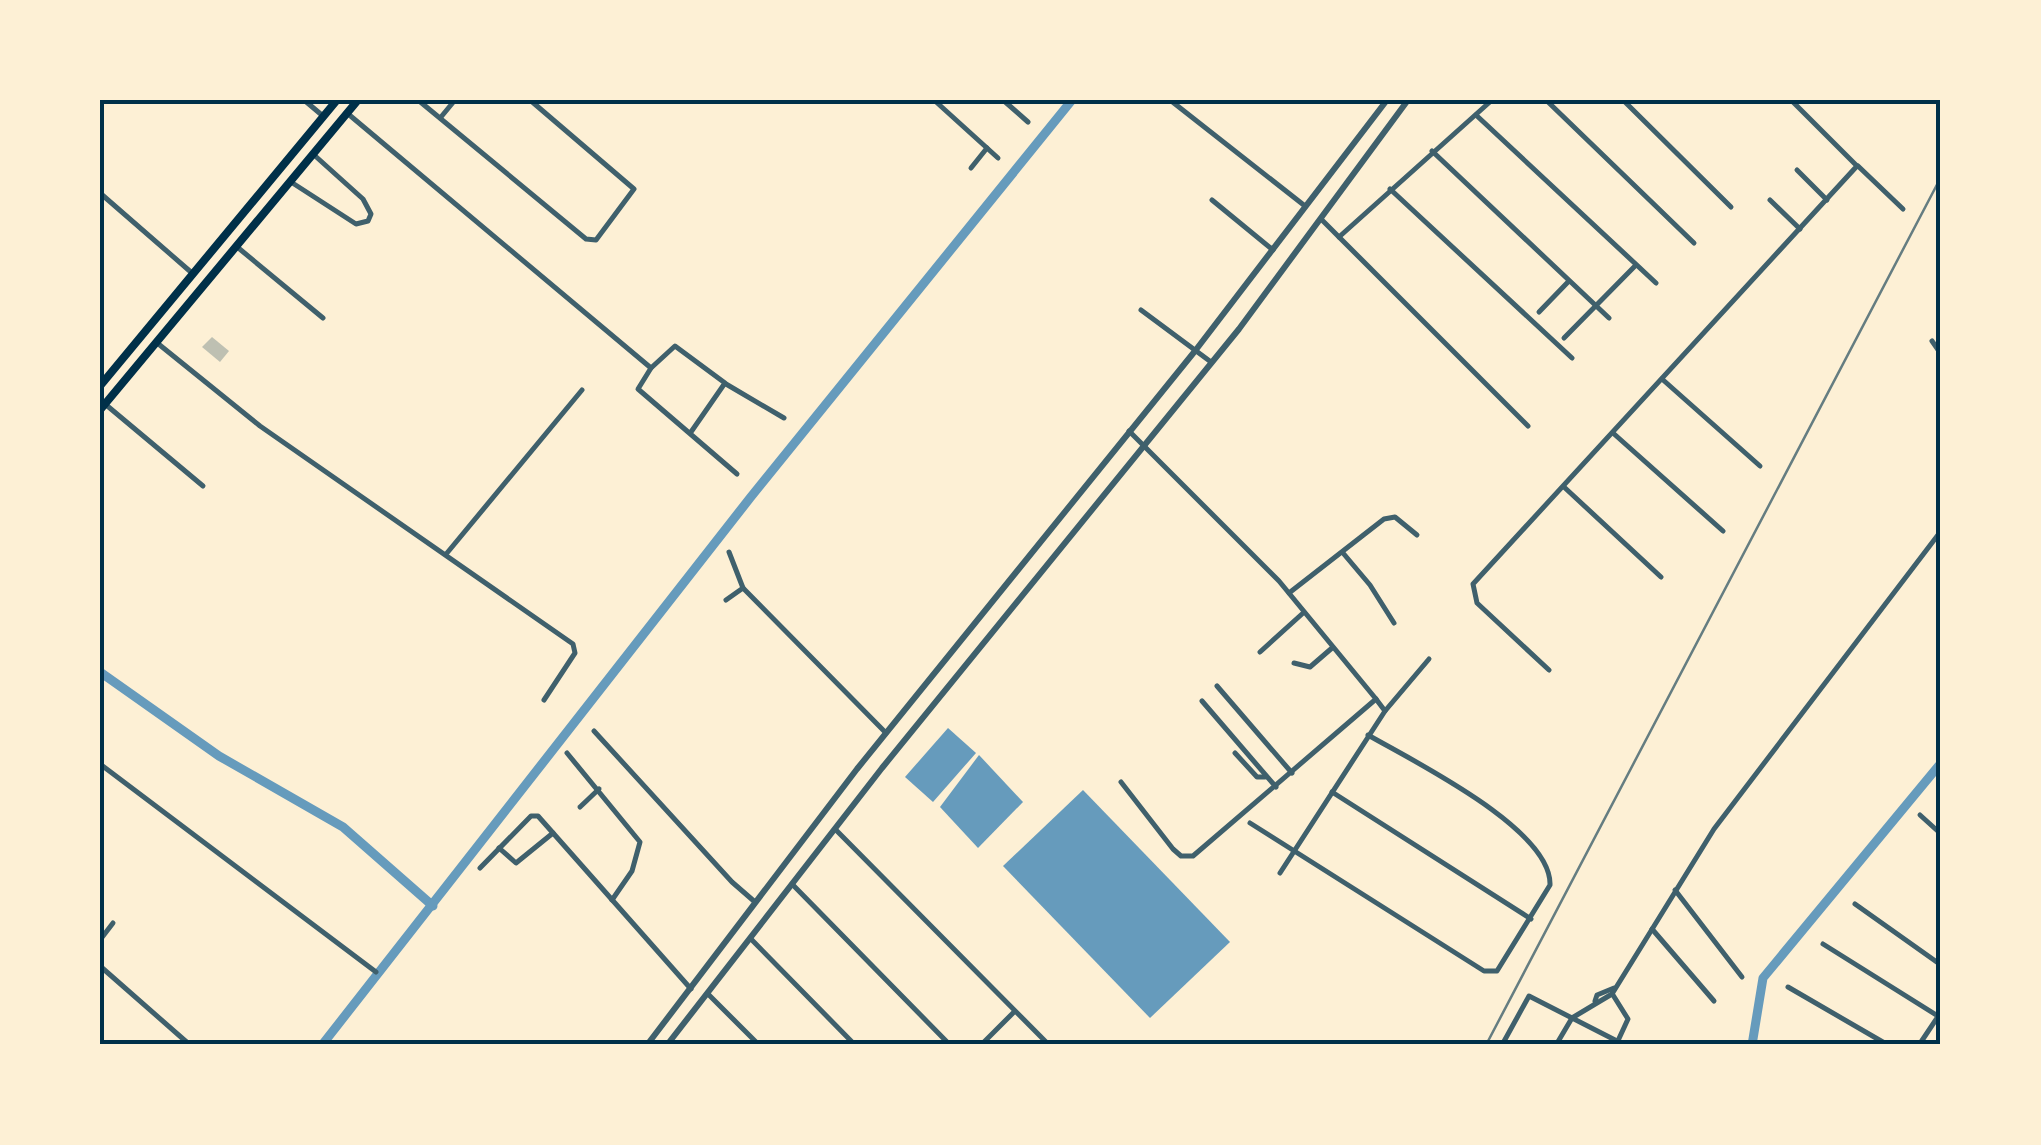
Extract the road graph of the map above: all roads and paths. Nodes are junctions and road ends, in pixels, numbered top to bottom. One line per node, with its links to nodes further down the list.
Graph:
1 (304, 100): 18 (street)
2 (336, 100): 18 (main road)
3 (358, 100): 16 (main road)
4 (418, 100): 19 (street)
5 (456, 100): 19 (street)
6 (530, 100): 19 (street)
7 (936, 100): 21 (street)
8 (1004, 100): 20 (street)
9 (1170, 100): 34 (street)
10 (1387, 100): 34 (street)
11 (1408, 100): 37 (street)
12 (1492, 100): 17 (street)
13 (1546, 100): 40 (street)
14 (1623, 100): 35 (street)
15 (1791, 100): 25 (street)
16 (347, 113): 23 (main road); 59 (street)
17 (1476, 115): 22 (street); 43 (street)
18 (323, 116): 44 (main road)
19 (440, 118)
20 (1028, 122)
21 (987, 148): 24 (street); 26 (street)
22 (1432, 151): 29 (street); 45 (street)
23 (313, 154): 28 (main road); 28 (street)
24 (998, 158)
25 (1857, 166): 33 (street); 36 (street)
26 (971, 168)
27 (1798, 170): 33 (street)
28 (290, 182): 41 (main road)
29 (1390, 189): 39 (street); 57 (street)
30 (100, 193): 44 (street)
31 (1212, 200): 42 (street)
32 (1770, 200): 38 (street)
33 (1828, 200): 38 (street)
34 (1306, 207): 42 (street)
35 (1731, 207)
36 (1903, 209)
37 (1321, 219): 39 (street); 58 (street)
38 (1801, 229): 61 (street)
39 (1339, 236): 68 (street)
40 (1694, 243)
41 (236, 246): 50 (street); 53 (main road)
42 (1273, 250): 55 (street)
43 (1636, 265): 46 (street); 47 (street)
44 (192, 274): 60 (main road)
45 (1568, 281): 47 (street); 49 (street)
46 (1656, 283)
47 (1595, 306): 51 (street); 52 (street)
48 (1142, 310): 55 (street)
49 (1539, 312)
50 (322, 318)
51 (1608, 318)
52 (1564, 338)
53 (156, 342): 64 (main road); 82 (street)
54 (1932, 342): 56 (street)
55 (1195, 352): 58 (street); 69 (street)
56 (1941, 354)
57 (1572, 358)
58 (1212, 362): 72 (street)
59 (651, 368): 62 (street); 70 (street)
60 (107, 378): 63 (main road); 64 (main road)
61 (1662, 379): 71 (street); 73 (street)
62 (725, 383): 67 (street); 70 (street)
63 (100, 386)
64 (120, 386): 66 (main road)
65 (582, 390): 82 (street)
66 (102, 404): 75 (street)
67 (784, 418)
68 (1528, 426)
69 (1130, 431): 72 (street); 100 (street)
70 (691, 432): 74 (street)
71 (1614, 433): 76 (street); 77 (street)
72 (1146, 446): 85 (street); 114 (street)
73 (1760, 466)
74 (737, 474)
75 (203, 486)
76 (1563, 486): 83 (street); 93 (street)
77 (1722, 531)
78 (1941, 531): 122 (street)
79 (1417, 534): 81 (street)
80 (730, 552): 84 (street)
81 (1342, 552): 85 (street); 88 (street)
82 (446, 554): 96 (street)
83 (1661, 577)
84 (743, 588): 86 (street); 100 (street)
85 (1289, 593): 87 (street)
86 (726, 600)
87 (1303, 613): 89 (street); 90 (street)
88 (1394, 623)
89 (1332, 648): 92 (street); 95 (street)
90 (1260, 652)
91 (1429, 659): 98 (street)
92 (1294, 663)
93 (1550, 670)
94 (1217, 686): 105 (street)
95 (1376, 699): 98 (street); 105 (street)
96 (544, 700)
97 (1202, 701): 106 (street)
98 (1385, 710): 101 (street)
99 (594, 731): 124 (street)
100 (886, 733): 124 (street)
101 (1368, 734): 110 (street); 126 (street)
102 (567, 753): 109 (street)
103 (1235, 753): 106 (street)
104 (100, 764): 134 (street)
105 (1292, 773): 108 (street)
106 (1266, 777): 108 (street)
107 (1121, 782): 108 (street)
108 (1276, 787)
109 (599, 790): 111 (street); 123 (street)
110 (1332, 792): 118 (street); 126 (street)
111 (580, 807)
112 (1920, 815): 116 (street)
113 (1250, 823): 118 (street)
114 (835, 829): 121 (street); 141 (street)
115 (554, 832): 117 (street); 117 (street); 123 (street)
116 (1941, 834)
117 (499, 848): 119 (street)
118 (1294, 850): 120 (street); 126 (street)
119 (480, 868)
120 (1280, 873)
121 (792, 884): 129 (street); 150 (street)
122 (1676, 890): 128 (street); 135 (street)
123 (612, 900): 137 (street)
124 (756, 902): 137 (street)
125 (1855, 904): 132 (street)
126 (1530, 919)
127 (113, 923): 130 (street)
128 (1652, 929): 138 (street); 140 (street)
129 (750, 939): 139 (street); 149 (street)
130 (100, 940)
131 (1823, 944): 142 (street)
132 (1941, 965)
133 (100, 966): 145 (street)
134 (374, 971)
135 (1742, 977)
136 (1788, 987): 155 (street)
137 (691, 989): 146 (street)
138 (1614, 990): 143 (street); 144 (street)
139 (708, 994): 147 (street); 148 (street)
140 (1714, 1001)
141 (1015, 1011): 151 (street); 152 (street)
142 (1940, 1014): 156 (street)
143 (1572, 1018): 144 (street); 153 (street); 154 (street)
144 (1616, 1043)
145 (190, 1045)
146 (647, 1045)
147 (667, 1045)
148 (760, 1045)
149 (854, 1045)
150 (950, 1045)
151 (980, 1045)
152 (1049, 1045)
153 (1502, 1045)
154 (1556, 1045)
155 (1888, 1045)
156 (1919, 1045)

